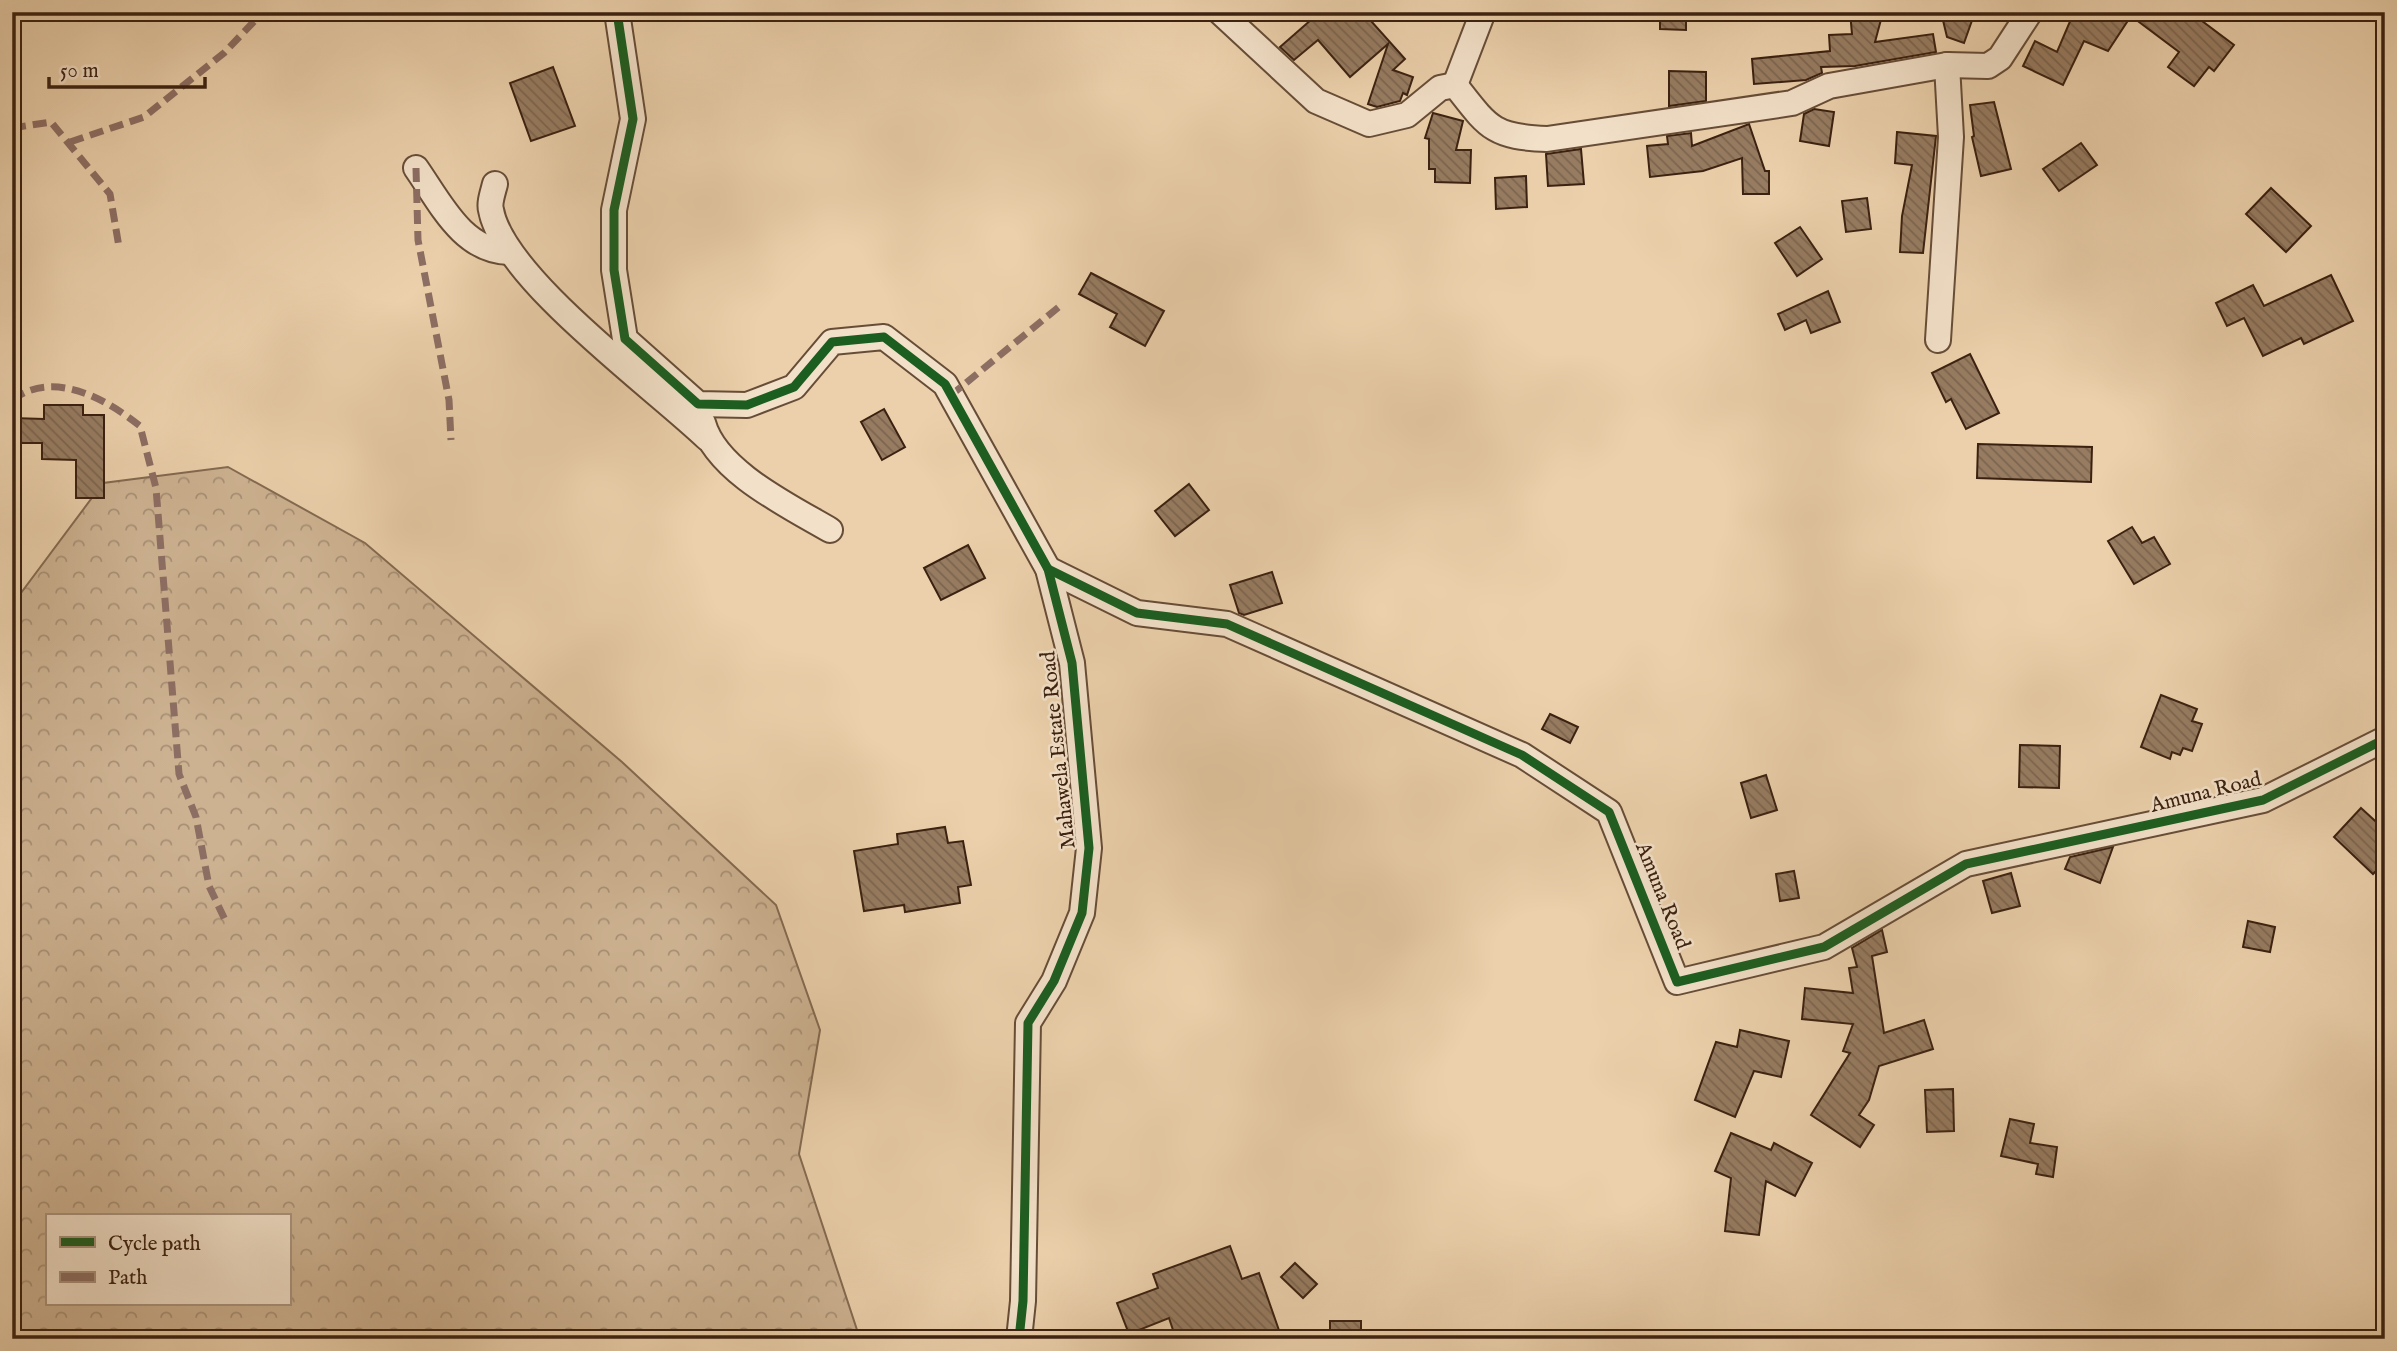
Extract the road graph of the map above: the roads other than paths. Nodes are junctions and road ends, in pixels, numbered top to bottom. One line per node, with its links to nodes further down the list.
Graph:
1 (617, 12): 11 (street)
2 (1220, 12): 6 (street)
3 (1483, 12): 6 (street)
4 (2030, 12): 5 (street)
5 (1947, 65): 6 (street); 10 (street)
6 (1455, 85)
7 (416, 168): 9 (street)
8 (495, 184): 9 (street)
9 (509, 252): 12 (street)
10 (1938, 340)
11 (698, 404): 12 (street); 14 (street, Mahawela Estate Road)
12 (707, 438): 13 (street)
13 (830, 530)
14 (1048, 569): 15 (street, Amuna Road); 16 (street, Mahawela Estate Road)
15 (2385, 739)
16 (1019, 1339)

